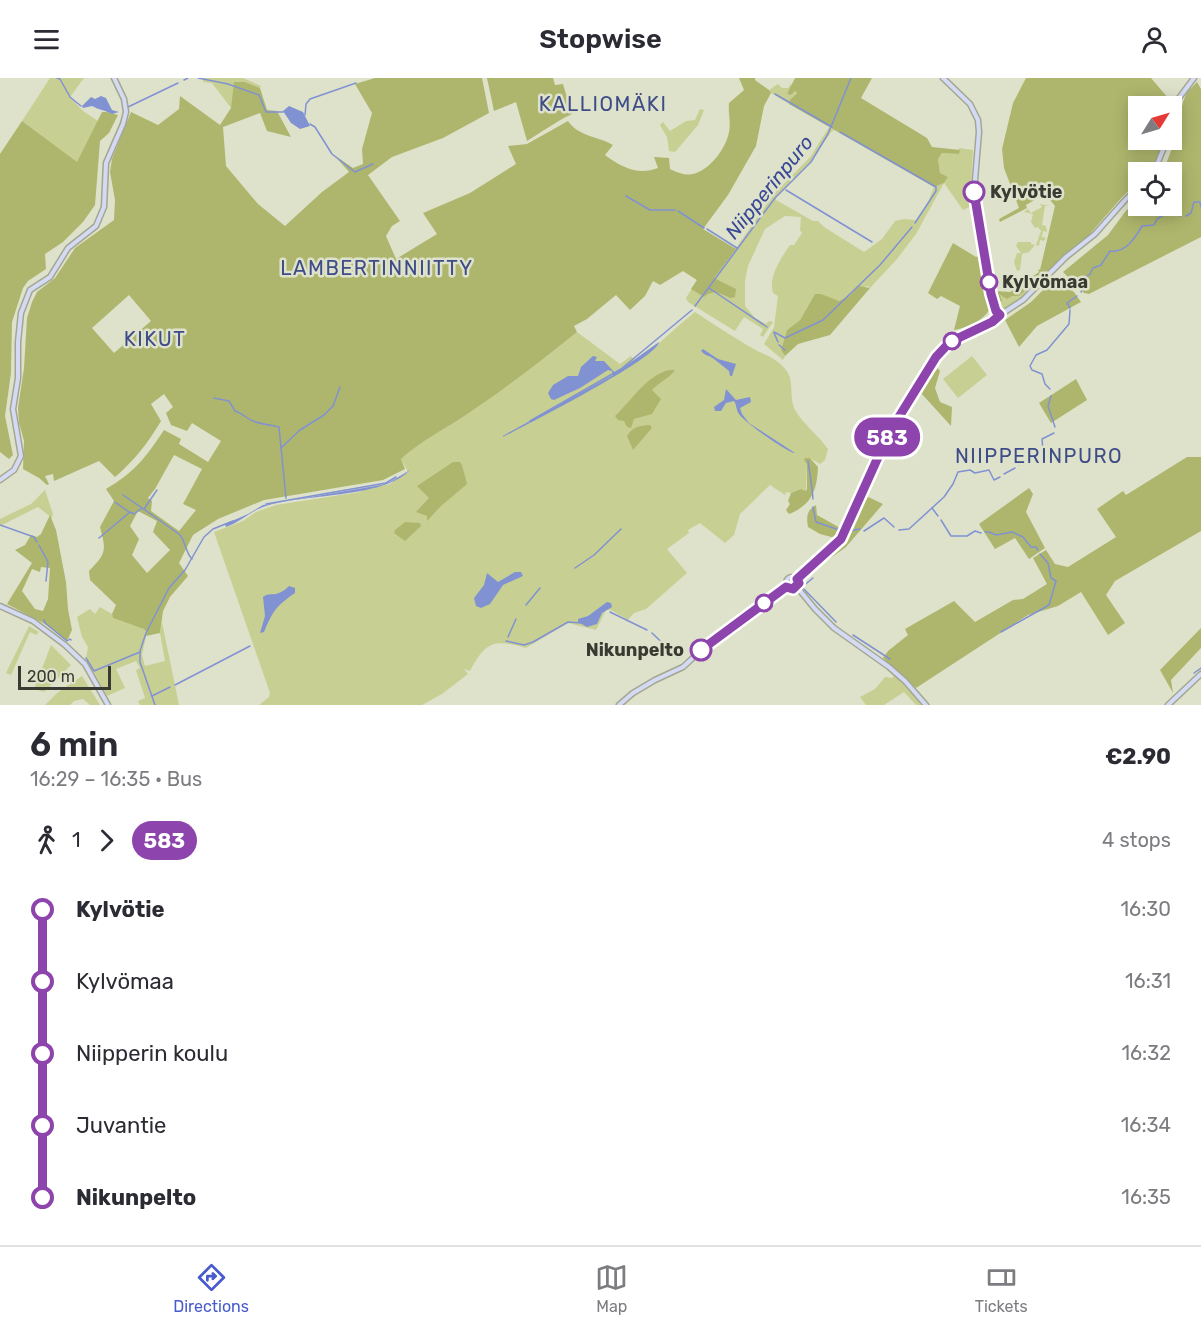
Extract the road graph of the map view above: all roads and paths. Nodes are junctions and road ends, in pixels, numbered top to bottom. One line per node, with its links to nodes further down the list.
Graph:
1 (114, 78): 7 (street)
2 (943, 78): 6 (street)
3 (1194, 78): 4 (street)
4 (1180, 96)
5 (1128, 197): 6 (street)
6 (1000, 315): 8 (street)
7 (0, 480)
8 (797, 579): 9 (street); 10 (street)
9 (787, 587): 10 (street); 14 (street)
10 (797, 587): 15 (street)
11 (0, 606): 13 (street)
12 (1201, 674): 16 (street)
13 (108, 705)
14 (619, 705)
15 (926, 705)
16 (1168, 705)

